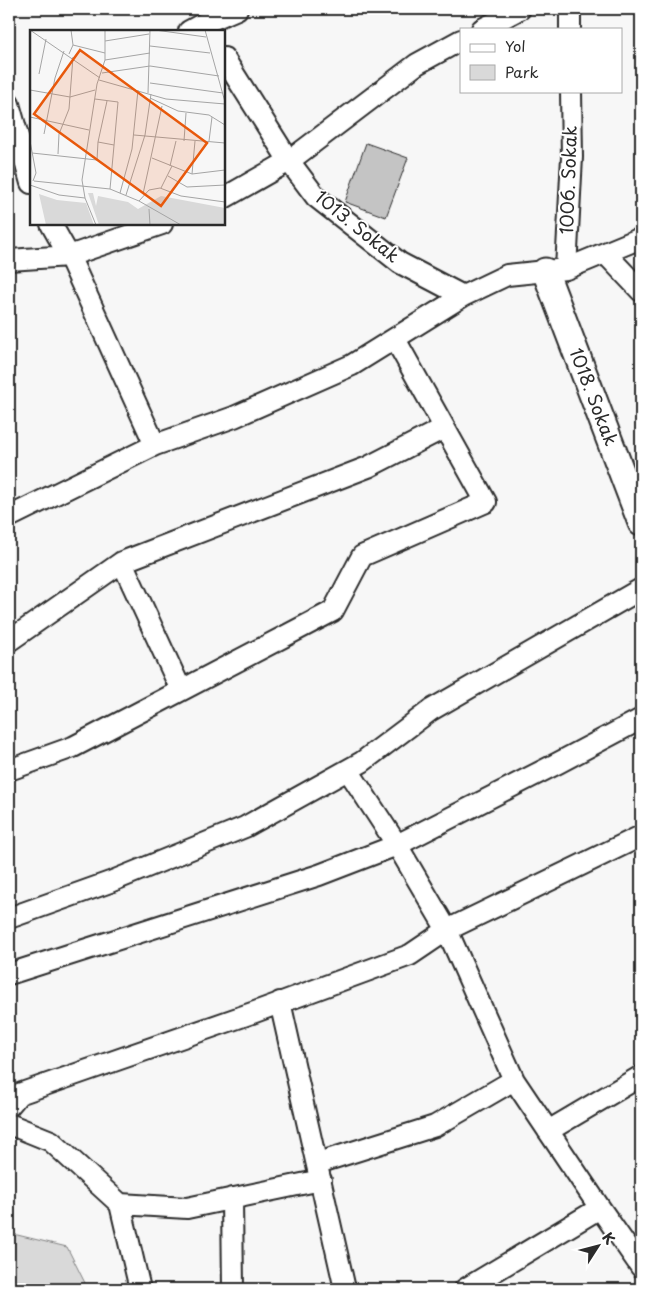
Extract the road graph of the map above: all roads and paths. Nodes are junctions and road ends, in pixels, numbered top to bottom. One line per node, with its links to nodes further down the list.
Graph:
1 (237, 9): 4 (street)
2 (520, 9): 5 (street)
3 (570, 9): 6 (street)
4 (198, 24)
5 (484, 28)
6 (570, 28)
7 (460, 41): 12 (street)
8 (225, 60): 12 (street, 1013. Sokak)
9 (571, 92): 21 (street, 1006. Sokak)
10 (9, 104): 11 (street)
11 (18, 121): 13 (street)
12 (289, 161): 14 (street); 23 (street, 1013. Sokak)
13 (30, 178)
14 (225, 197)
15 (52, 225): 19 (street)
16 (159, 225): 19 (street)
17 (641, 238): 18 (street)
18 (605, 253): 21 (street); 22 (street)
19 (69, 256): 20 (street); 26 (street)
20 (9, 260)
21 (555, 270): 23 (street); 28 (street, 1018. Sokak)
22 (641, 291)
23 (463, 296): 24 (street)
24 (395, 339): 25 (street); 26 (street)
25 (444, 428): 29 (street); 32 (street)
26 (155, 445): 27 (street)
27 (9, 516)
28 (641, 522)
29 (122, 562): 31 (street); 32 (street)
30 (641, 589): 35 (street)
31 (9, 641)
32 (181, 690): 34 (street)
33 (641, 719): 37 (street)
34 (9, 770)
35 (348, 770): 37 (street); 38 (street)
36 (641, 836): 39 (street)
37 (396, 846): 39 (street); 40 (street)
38 (9, 918)
39 (447, 930): 41 (street); 43 (street)
40 (9, 974)
41 (280, 1002): 44 (street); 47 (street)
42 (641, 1076): 46 (street)
43 (514, 1080): 46 (street); 47 (street)
44 (9, 1106)
45 (9, 1124): 49 (street)
46 (548, 1131): 50 (street)
47 (319, 1172): 48 (street); 54 (street)
48 (232, 1198): 49 (street); 53 (street)
49 (120, 1204): 52 (street)
50 (600, 1208): 51 (street); 55 (street)
51 (641, 1267)
52 (140, 1289)
53 (233, 1289)
54 (345, 1289)
55 (465, 1289)

